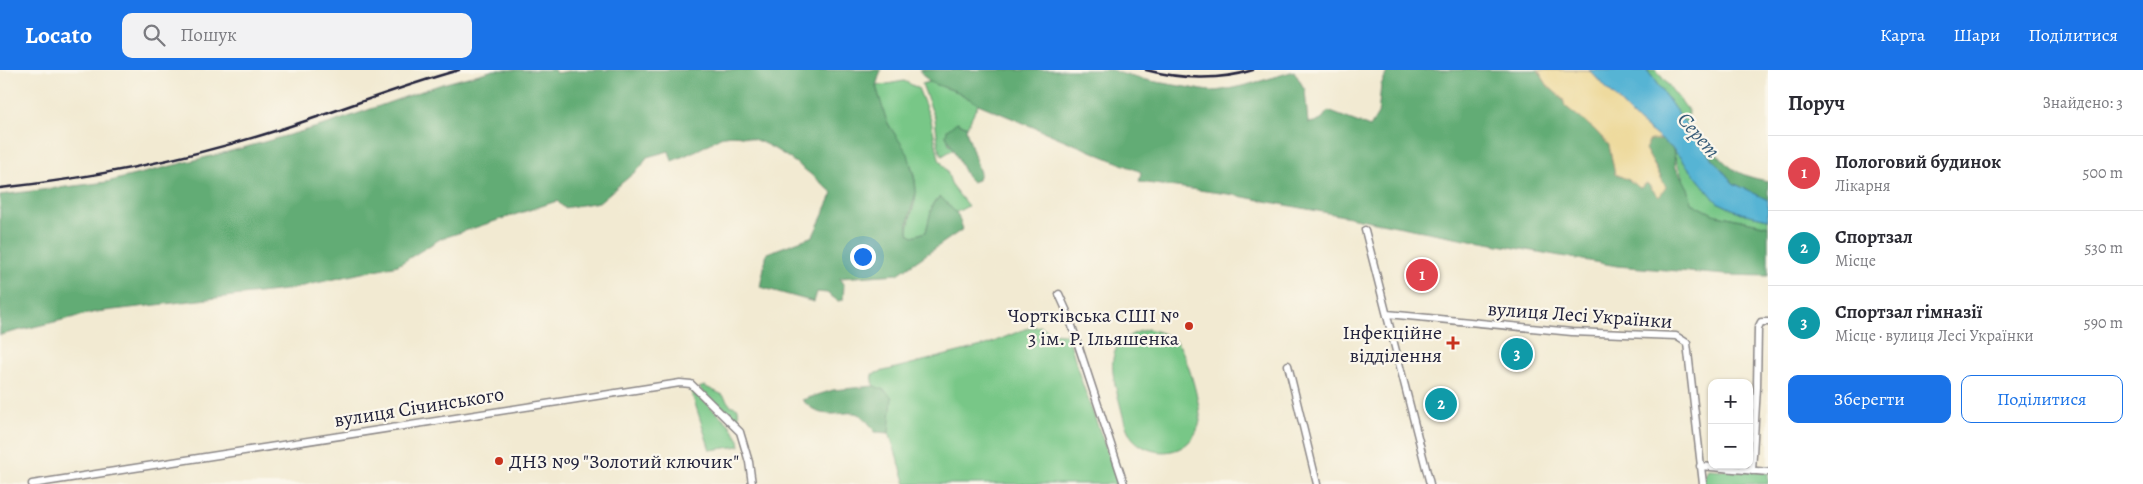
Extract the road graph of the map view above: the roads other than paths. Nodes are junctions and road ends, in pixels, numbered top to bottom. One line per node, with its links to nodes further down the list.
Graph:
1 (1365, 230): 3 (street)
2 (1058, 294): 11 (street)
3 (1387, 314): 6 (street, вулиця Лесі Українки); 13 (street)
4 (1768, 322): 7 (street)
5 (1288, 365): 12 (street)
6 (1700, 466): 7 (street); 14 (street, вулиця Лесі Українки)
7 (1752, 471): 8 (street)
8 (1768, 472)
9 (32, 484): 10 (street, вулиця Січинського)
10 (752, 484)
11 (1124, 484)
12 (1317, 484)
13 (1430, 484)
14 (1703, 484)

